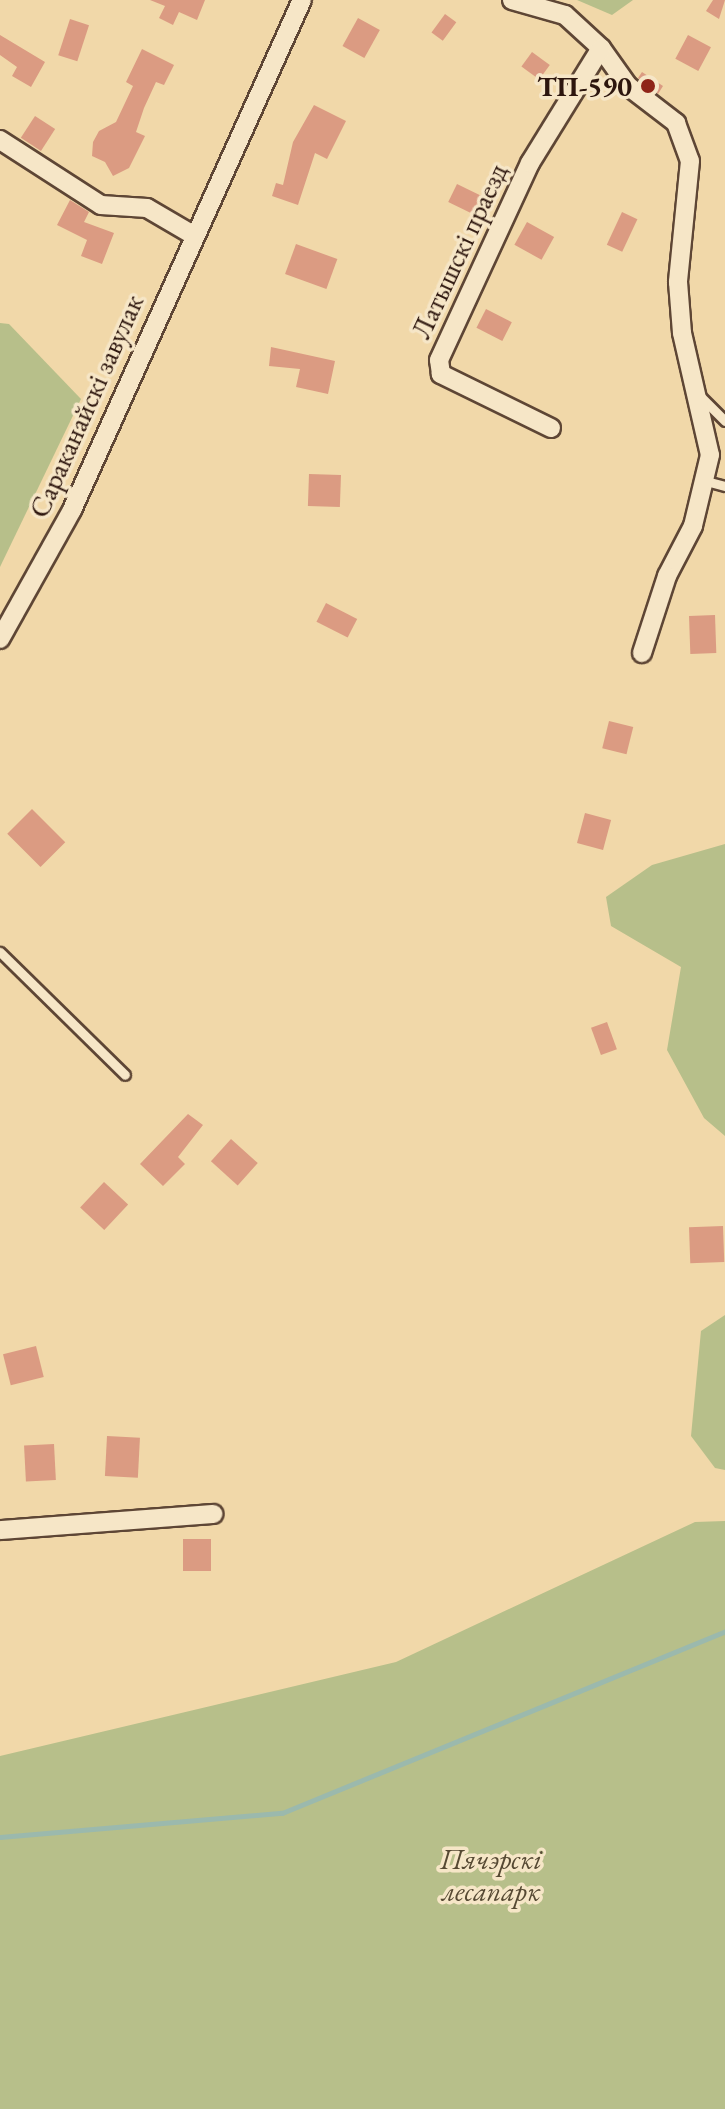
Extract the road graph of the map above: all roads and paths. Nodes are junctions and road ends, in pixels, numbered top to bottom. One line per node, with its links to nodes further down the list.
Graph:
1 (302, 0): 5 (street, Сараканайскі завулак)
2 (512, 0): 3 (street)
3 (601, 48): 6 (street); 8 (street, Латышскі праезд)
4 (0, 140): 5 (street)
5 (193, 235): 11 (street, Сараканайскі завулак)
6 (699, 395): 7 (lane); 9 (street)
7 (725, 421)
8 (551, 428)
9 (706, 481): 10 (lane); 12 (street)
10 (725, 486)
11 (0, 639)
12 (642, 653)
13 (0, 952): 14 (lane)
14 (125, 1075)
15 (213, 1514): 16 (street)
16 (0, 1530)

